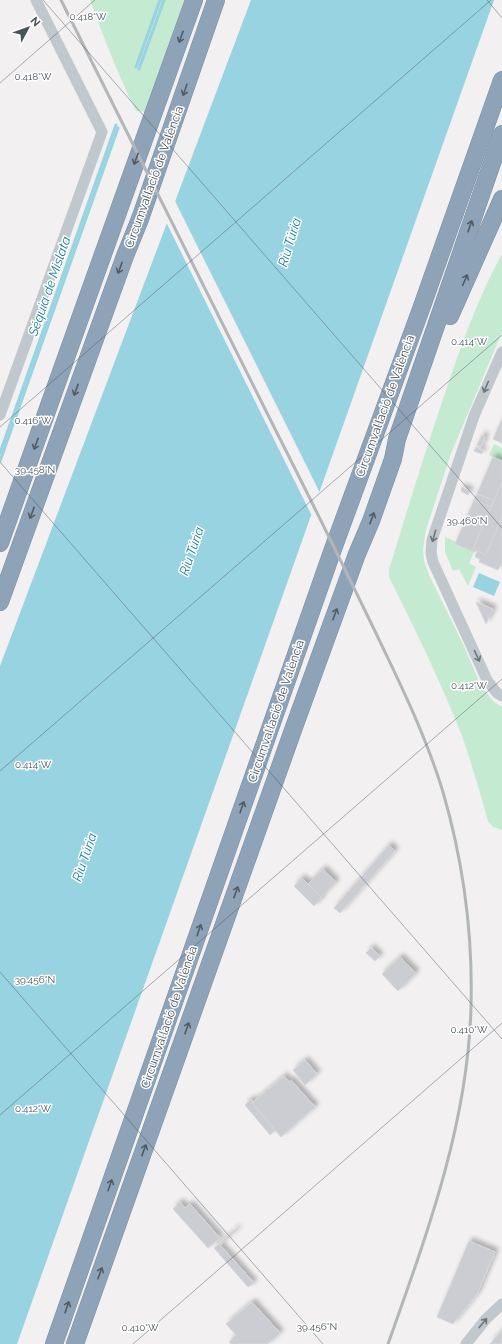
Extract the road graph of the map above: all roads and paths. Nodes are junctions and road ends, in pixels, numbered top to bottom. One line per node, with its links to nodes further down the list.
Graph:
1 (36, 0): 8 (street)
2 (194, 0): 10 (highway, Circumval·lació de València, one-way to 10)
3 (216, 0): 11 (highway, Circumval·lació de València, one-way to 11)
4 (502, 80): 15 (highway, Circumval·lació de València, one-way to 4)
5 (502, 134): 9 (highway, Circumval·lació de València, one-way to 5)
6 (502, 199): 9 (highway, one-way to 6)
7 (502, 352): 12 (street, one-way to 12)
8 (0, 415)
9 (393, 459): 14 (highway, Circumval·lació de València, one-way to 9)
10 (0, 544)
11 (0, 602)
12 (502, 696)
13 (502, 1304): 16 (street, one-way to 13)
14 (77, 1341)
15 (54, 1344)
16 (466, 1344)

